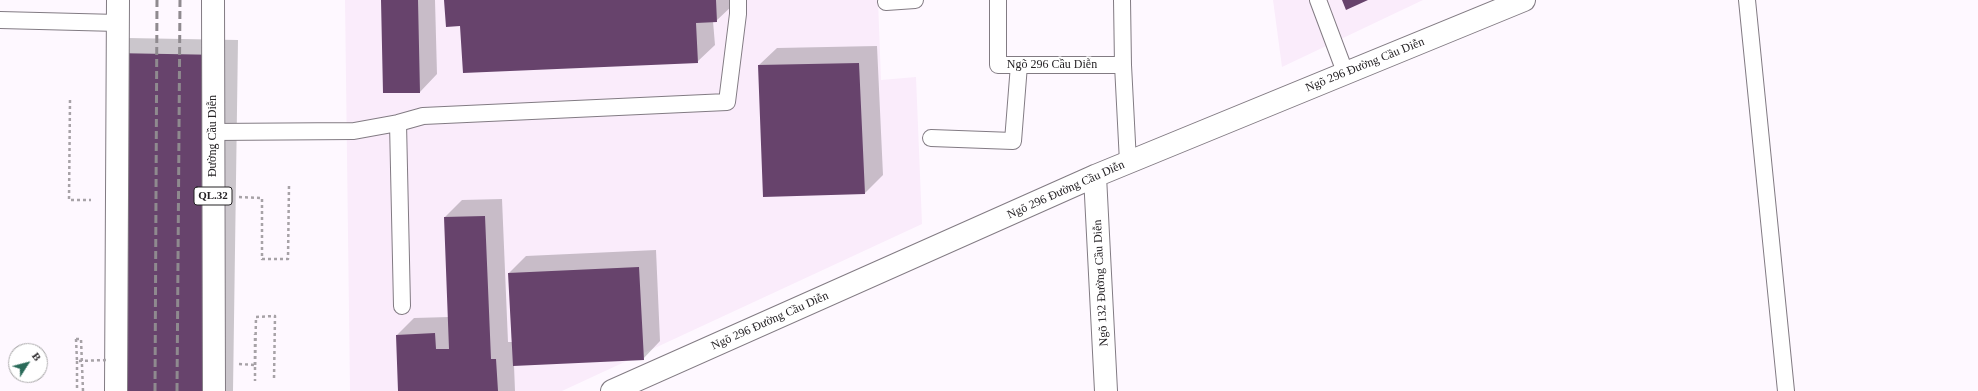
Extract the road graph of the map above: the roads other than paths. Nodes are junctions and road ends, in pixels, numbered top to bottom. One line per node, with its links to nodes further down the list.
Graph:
1 (118, 0): 12 (main road)
2 (213, 0): 17 (main road, Đường Cầu Diễn / QL.32)
3 (738, 0): 16 (lane)
4 (915, 0): 10 (lane)
5 (998, 0): 13 (lane, Ngõ 296 Cầu Diễn)
6 (1122, 0): 14 (lane)
7 (1318, 0): 15 (lane)
8 (1524, 0): 15 (main road, Ngõ 296 Đường Cầu Diễn)
9 (1747, 0): 26 (lane)
10 (886, 2)
11 (0, 20): 12 (lane)
12 (118, 23): 22 (main road)
13 (1019, 65): 14 (lane, Ngõ 296 Cầu Diễn); 18 (lane)
14 (1123, 65): 19 (lane)
15 (1345, 72): 19 (main road, Ngõ 296 Đường Cầu Diễn)
16 (398, 123): 17 (lane); 21 (lane)
17 (212, 132): 23 (main road, Đường Cầu Diễn / QL.32)
18 (931, 138)
19 (1128, 162): 20 (main road, Ngõ 296 Đường Cầu Diễn)
20 (1095, 176): 24 (main road, Ngõ 296 Đường Cầu Diễn); 25 (main road, Ngõ 132 Đường Cầu Diễn)
21 (402, 306)
22 (116, 391)
23 (214, 391)
24 (612, 391)
25 (1106, 391)
26 (1786, 391)

